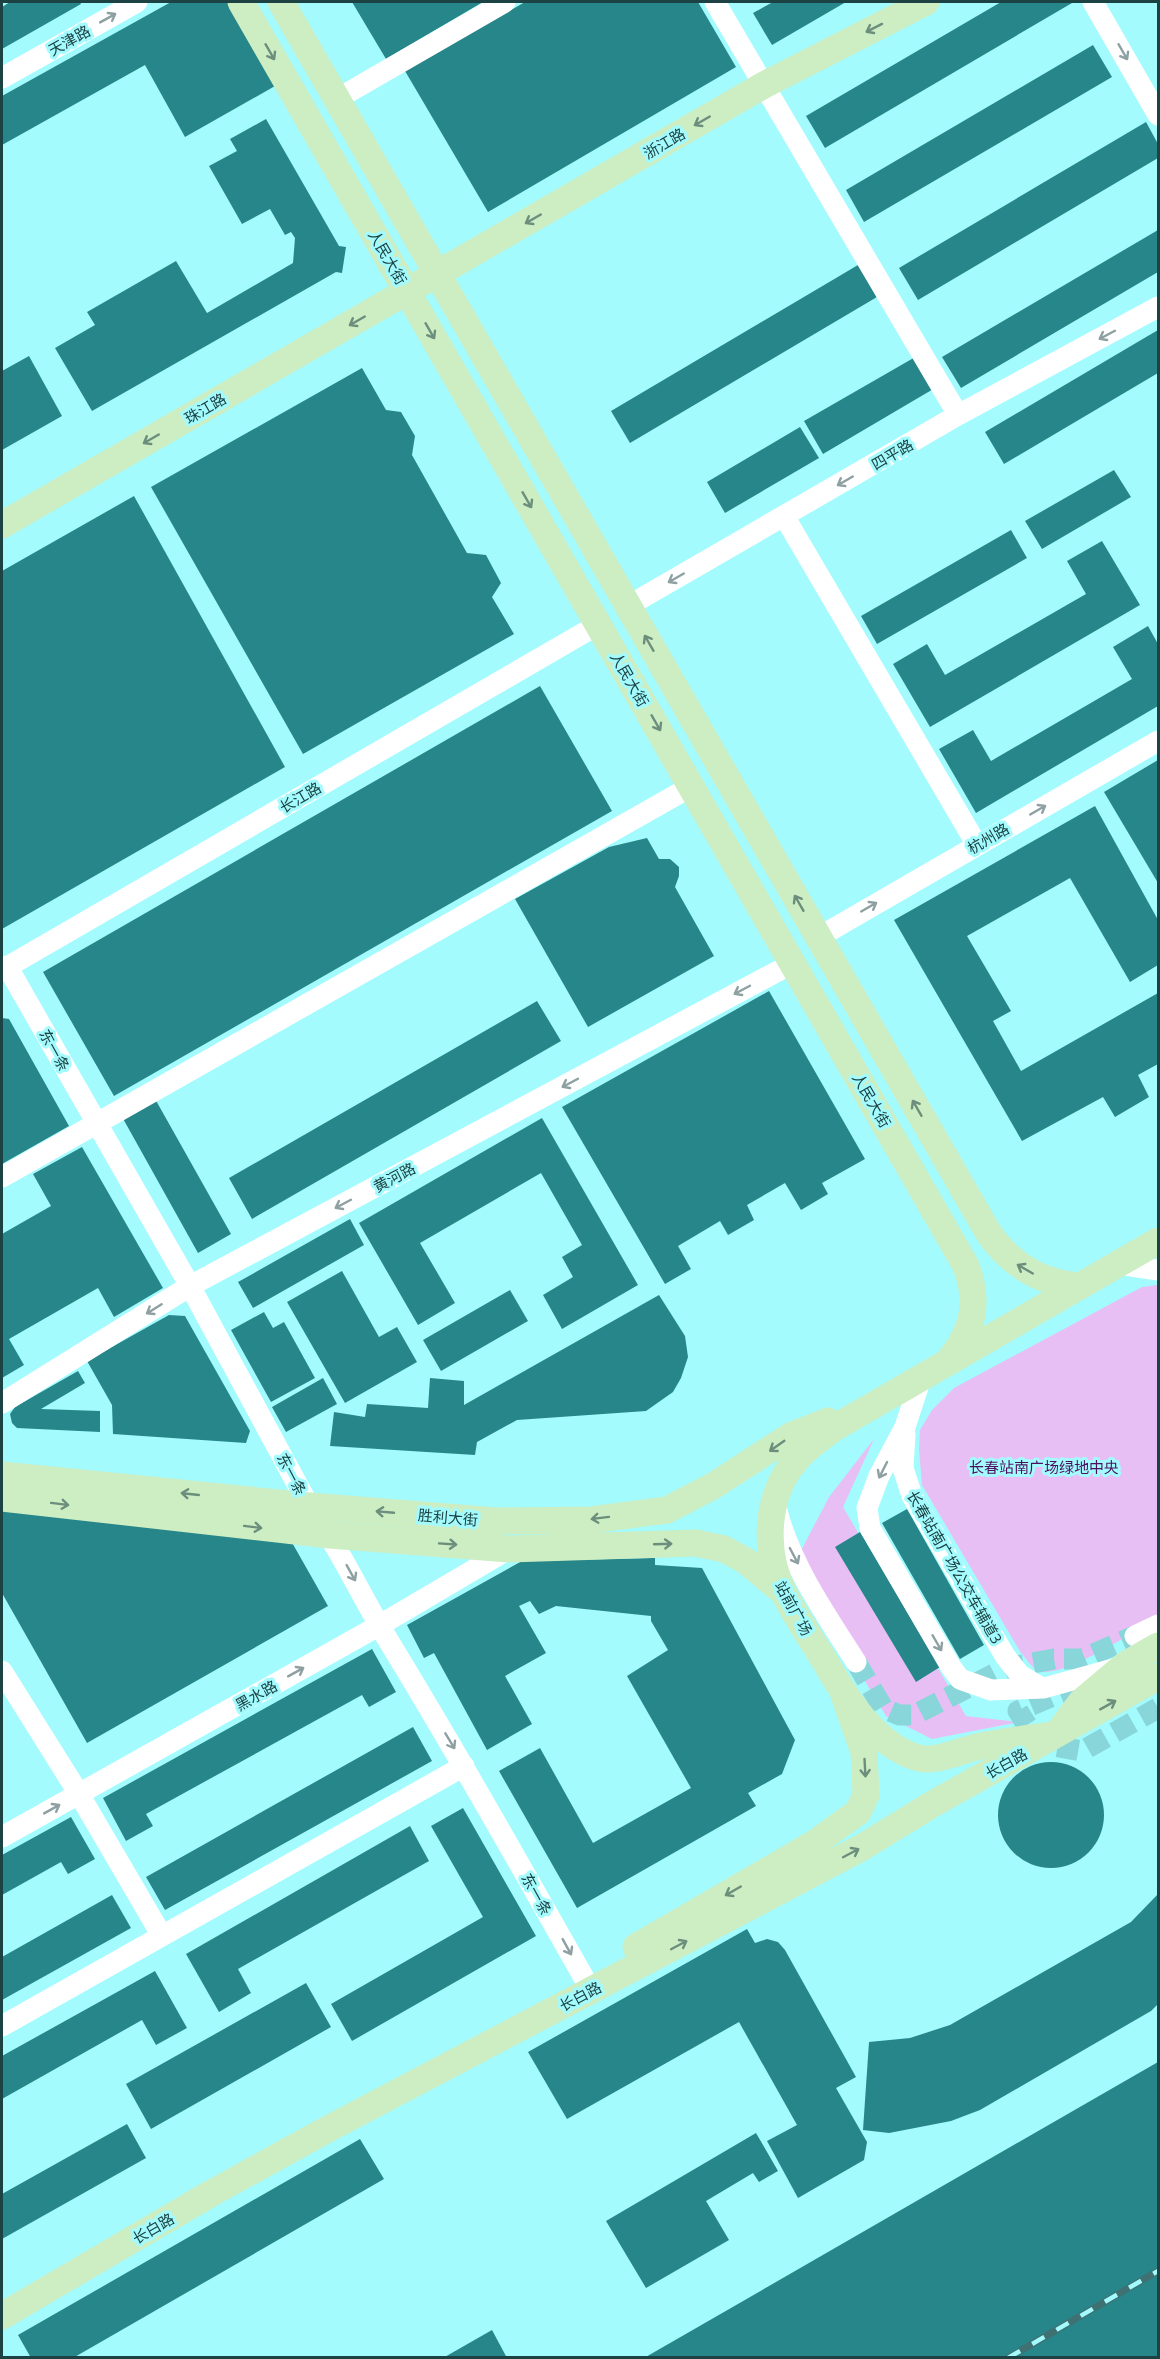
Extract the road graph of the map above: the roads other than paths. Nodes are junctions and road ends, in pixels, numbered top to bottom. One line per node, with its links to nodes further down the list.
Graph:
1 (137, 2): 8 (street, 天津路, one-way to 1)
2 (241, 2): 13 (main road, 人民大街, one-way to 13)
3 (281, 2): 10 (main road)
4 (505, 2): 10 (street)
5 (716, 2): 9 (street)
6 (926, 2): 9 (main road, 浙江路, one-way to 9)
7 (1093, 2): 11 (street, one-way to 11)
8 (2, 78)
9 (764, 85): 12 (main road, 浙江路, one-way to 12); 15 (street)
10 (337, 99): 12 (main road)
11 (1158, 115)
12 (438, 274): 13 (main road, 浙江路); 18 (main road)
13 (408, 292): 17 (main road, 珠江路, one-way to 17); 19 (main road, 人民大街, one-way to 19)
14 (1158, 307): 15 (street, 四平路, one-way to 15)
15 (958, 415): 16 (street, 四平路, one-way to 16)
16 (784, 516): 18 (street, 四平路, one-way to 18); 22 (street)
17 (2, 525)
18 (628, 606): 23 (main road, one-way to 18)
19 (599, 624): 21 (main road, 人民大街, one-way to 21); 25 (street, 长江路)
20 (1158, 741): 22 (street, 杭州路, one-way to 20)
21 (692, 786): 24 (main road, 人民大街); 26 (street)
22 (977, 845): 23 (street, 杭州路, one-way to 22)
23 (819, 937): 33 (main road, one-way to 23)
24 (793, 963): 32 (street, 黄河路, one-way to 32); 34 (main road, 人民大街)
25 (4, 968): 26 (street, 东一条)
26 (95, 1122): 27 (street); 32 (street, 东一条)
27 (2, 1177)
28 (1158, 1230): 30 (main road)
29 (1158, 1241): 30 (main road, 站前广场)
30 (1118, 1264): 31 (street); 33 (main road, 站前广场)
31 (1158, 1270)
32 (190, 1286): 36 (street, 黄河路, one-way to 36); 42 (street, 东一条)
33 (1079, 1286): 34 (main road, 站前广场)
34 (948, 1362): 35 (main road, 站前广场)
35 (921, 1378): 37 (main road, 站前广场); 38 (street)
36 (2, 1403)
37 (869, 1407): 41 (main road, 站前广场); 42 (main road, 胜利大街, one-way to 42)
38 (905, 1427): 53 (street, 长春站南广场公交车辅道3); 53 (street, one-way to 53)
39 (2, 1475): 42 (main road, 胜利大街, one-way to 39)
40 (2, 1498): 43 (main road, 胜利大街, one-way to 43)
41 (774, 1502): 45 (main road, 站前广场); 49 (street, one-way to 49)
42 (309, 1506): 43 (street, 东一条)
43 (330, 1535): 44 (main road, 胜利大街, one-way to 44); 47 (street, 东一条, one-way to 47)
44 (509, 1549): 45 (main road, 胜利大街, one-way to 45); 47 (street, 黑水路)
45 (783, 1593): 54 (main road, 站前广场)
46 (1158, 1625): 48 (street)
47 (380, 1626): 56 (street, 东一条, one-way to 56); 57 (street, 黑水路, one-way to 47)
48 (1147, 1641): 50 (main road)
49 (856, 1662)
50 (1125, 1665): 53 (street); 55 (main road)
51 (2, 1671): 57 (street)
52 (1158, 1677): 55 (main road, 长白路, one-way to 52)
53 (1044, 1689)
54 (843, 1692): 55 (main road, 站前广场); 60 (main road, 长白路, one-way to 60)
55 (1057, 1734): 63 (main road, 长白路, one-way to 55)
56 (464, 1766): 59 (street); 60 (street, 东一条, one-way to 60)
57 (80, 1794): 58 (street, 黑水路, one-way to 57); 59 (street)
58 (2, 1838)
59 (162, 1936): 61 (street)
60 (584, 1978): 62 (main road, 长白路)
61 (2, 2026)
62 (2, 2298)
63 (2, 2316)

